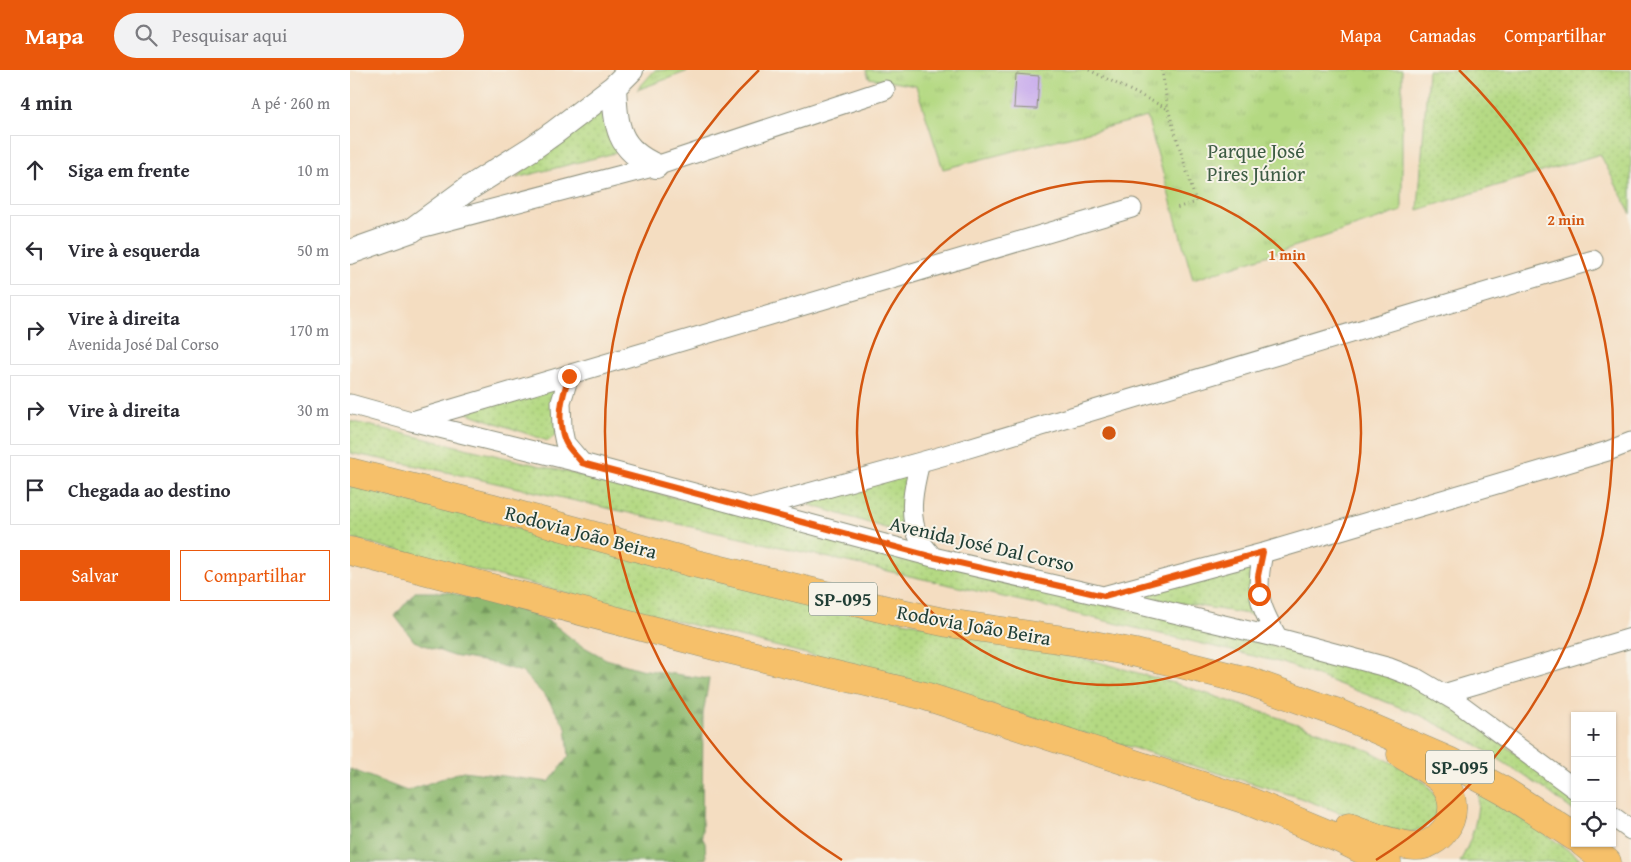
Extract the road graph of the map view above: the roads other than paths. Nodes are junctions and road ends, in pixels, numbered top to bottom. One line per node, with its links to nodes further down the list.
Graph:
1 (631, 70): 2 (street)
2 (614, 88): 4 (street); 6 (street)
3 (886, 90): 4 (street)
4 (656, 166): 6 (street)
5 (1132, 208): 9 (street)
6 (412, 230): 7 (street)
7 (350, 252)
8 (1592, 260): 13 (street)
9 (569, 376): 11 (street); 14 (street)
10 (350, 404): 11 (street, Avenida José Dal Corso)
11 (411, 422): 14 (street, Avenida José Dal Corso)
12 (1631, 442): 18 (street)
13 (920, 462): 16 (street); 19 (street)
14 (582, 463): 16 (street, Avenida José Dal Corso)
15 (350, 472): 24 (main road, Rodovia João Beira / SP-095)
16 (754, 508): 19 (street, Avenida José Dal Corso)
17 (350, 551): 26 (main road)
18 (1263, 552): 20 (street); 21 (street)
19 (933, 557): 20 (street, Avenida José Dal Corso)
20 (1104, 596): 21 (street, Avenida José Dal Corso)
21 (1278, 638): 23 (street, Avenida José Dal Corso)
22 (1631, 638): 23 (street)
23 (1443, 694): 25 (street, Avenida José Dal Corso)
24 (1338, 713): 26 (main road); 29 (main road, Rodovia João Beira / SP-095)
25 (1571, 786)
26 (1246, 800): 31 (main road)
27 (1616, 819): 28 (street)
28 (1631, 830)
29 (1571, 834)
30 (1588, 847): 32 (main road)
31 (1387, 862)
32 (1607, 862)

